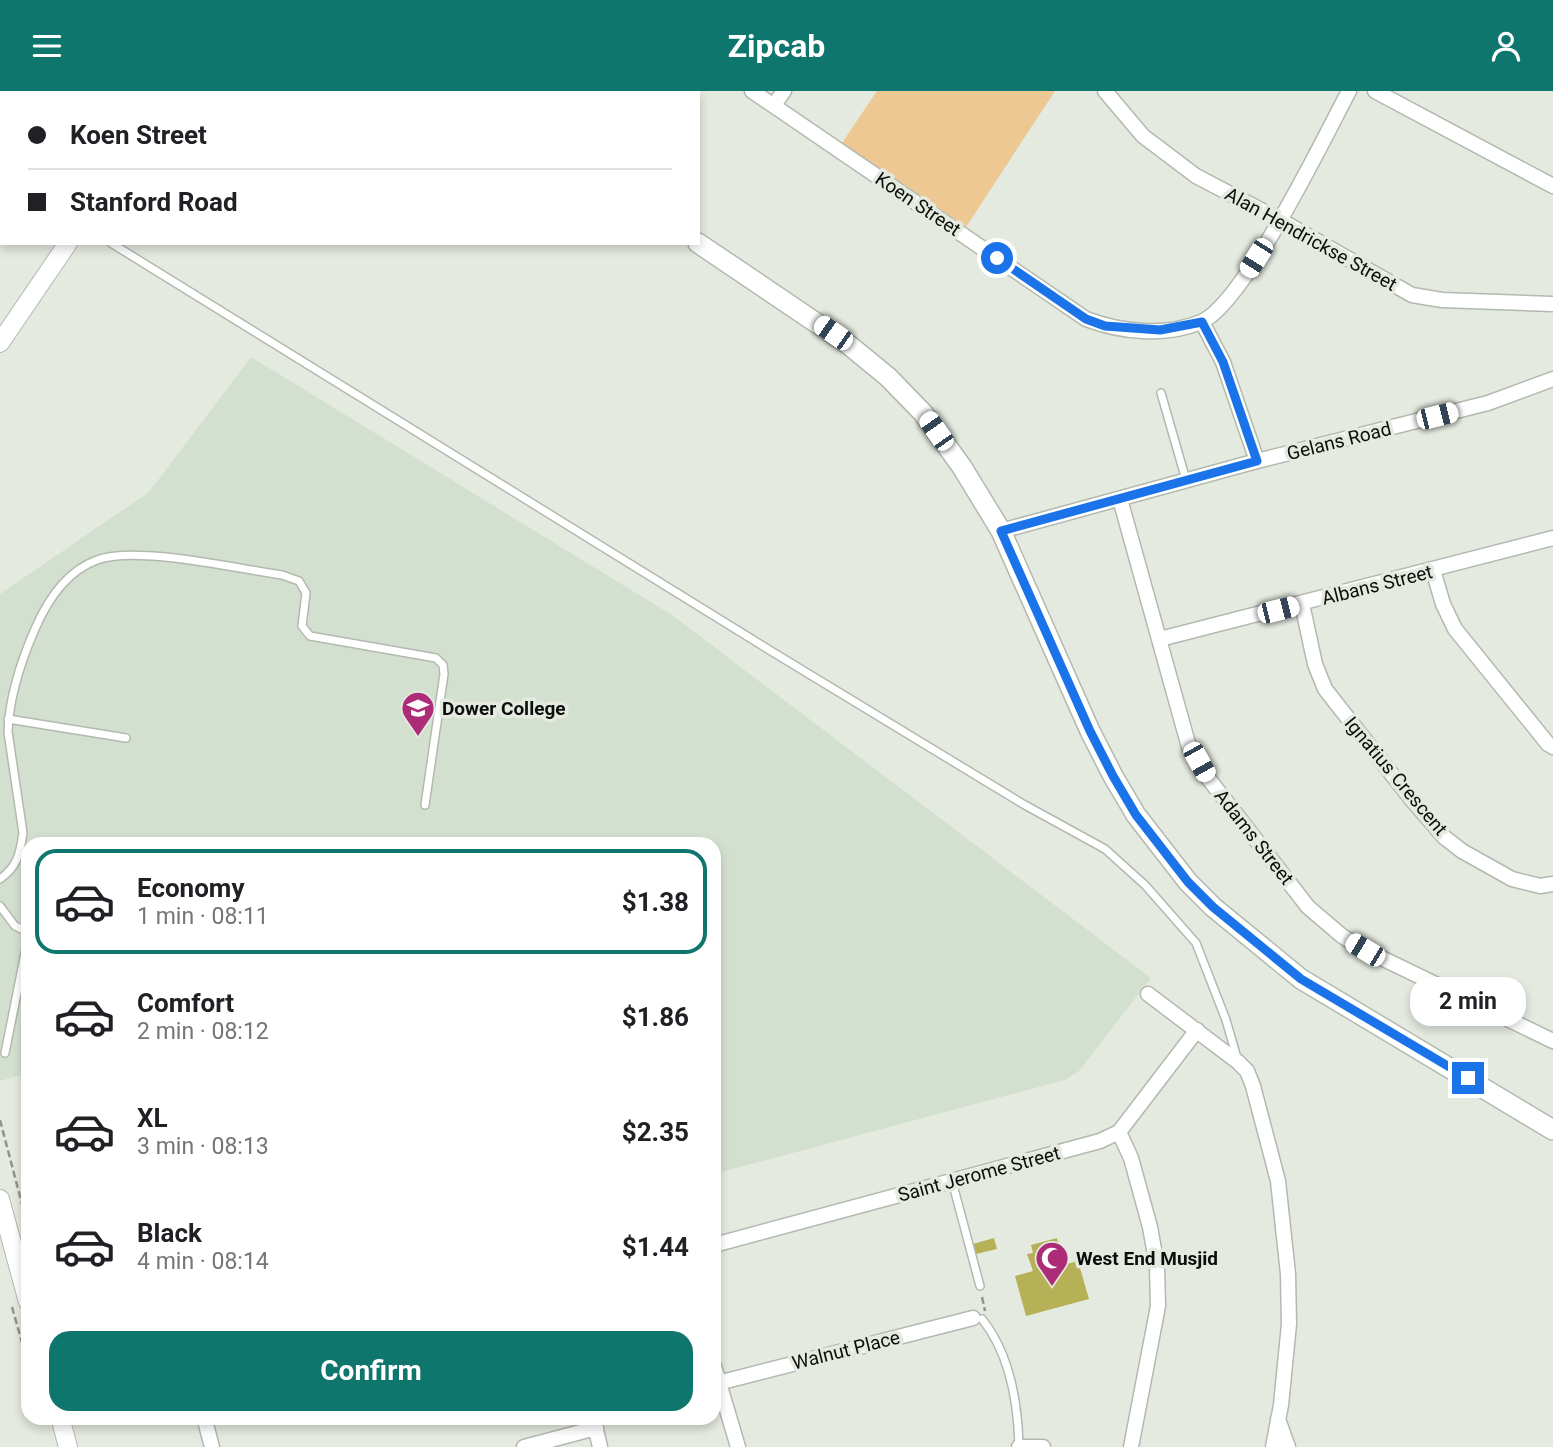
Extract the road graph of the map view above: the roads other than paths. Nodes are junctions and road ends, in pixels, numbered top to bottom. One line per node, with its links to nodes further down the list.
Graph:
1 (752, 91): 6 (street, Koen Street)
2 (784, 91): 6 (street)
3 (1105, 91): 8 (street, Alan Hendrickse Street)
4 (1349, 91): 8 (street)
5 (1375, 91): 7 (street)
6 (774, 106): 13 (street, Koen Street)
7 (1553, 186)
8 (1280, 220): 12 (street, Alan Hendrickse Street); 13 (street)
9 (700, 244): 20 (main road)
10 (67, 245): 14 (street)
11 (114, 245): 40 (lane)
12 (1553, 304)
13 (1202, 322): 17 (street)
14 (0, 344)
15 (1553, 379): 17 (street, Gelans Road)
16 (1160, 393): 18 (lane)
17 (1257, 461): 18 (street, Gelans Road)
18 (1186, 481): 19 (street, Gelans Road)
19 (1120, 499): 20 (street, Gelans Road); 24 (street, Adams Street)
20 (1001, 531): 41 (main road)
21 (1553, 538): 22 (street, Albans Street)
22 (1433, 570): 23 (street, Albans Street); 27 (street)
23 (1302, 604): 24 (street, Albans Street); 32 (street, Ignatius Crescent)
24 (1160, 639): 38 (street, Adams Street)
25 (8, 719): 26 (lane); 28 (lane); 29 (lane)
26 (126, 738)
27 (1553, 747)
28 (425, 805)
29 (22, 837)
30 (21, 842): 31 (lane)
31 (0, 879)
32 (1553, 884)
33 (0, 906): 34 (lane)
34 (21, 929)
35 (21, 973): 39 (lane)
36 (1149, 993): 37 (street)
37 (1197, 1030): 40 (street); 42 (street)
38 (1553, 1041)
39 (5, 1053)
40 (1238, 1062): 51 (street)
41 (1553, 1130)
42 (1119, 1132): 43 (street, Saint Jerome Street); 63 (street)
43 (952, 1181): 45 (street, Saint Jerome Street); 46 (lane)
44 (0, 1199): 47 (street)
45 (721, 1243)
46 (980, 1286)
47 (20, 1302)
48 (980, 1318): 49 (street, Walnut Place); 61 (lane)
49 (721, 1382)
50 (721, 1393): 60 (street)
51 (1278, 1419): 64 (street); 65 (street)
52 (62, 1425): 56 (street)
53 (206, 1425): 57 (street)
54 (588, 1425): 58 (street)
55 (594, 1425): 59 (street)
56 (68, 1447)
57 (212, 1447)
58 (524, 1447)
59 (600, 1447)
60 (738, 1447)
61 (1019, 1447): 62 (street)
62 (1043, 1447)
63 (1131, 1447)
64 (1273, 1447)
65 (1289, 1447)

